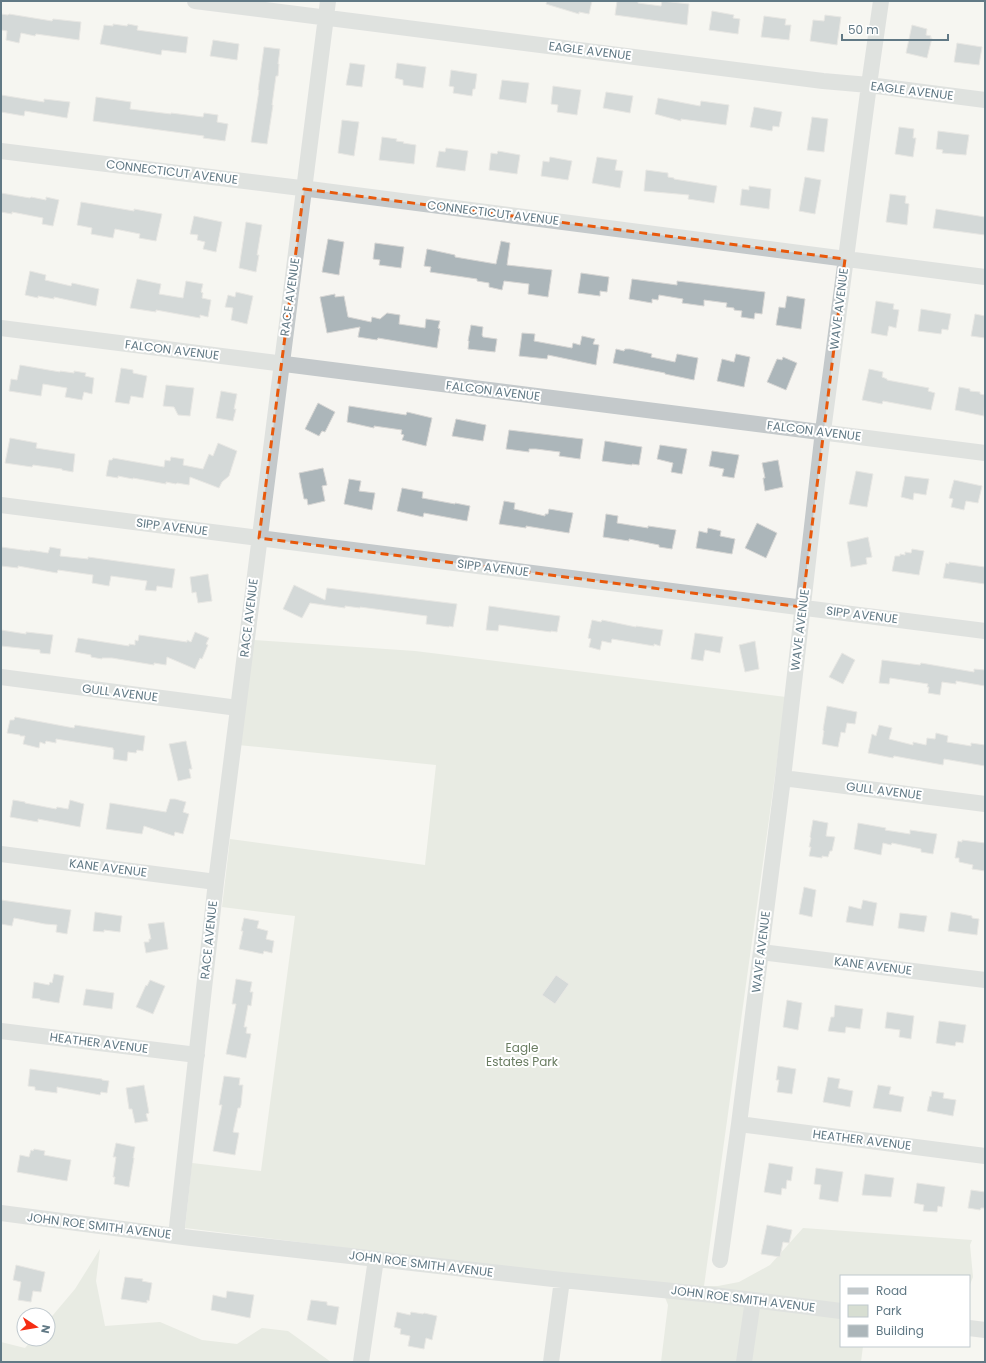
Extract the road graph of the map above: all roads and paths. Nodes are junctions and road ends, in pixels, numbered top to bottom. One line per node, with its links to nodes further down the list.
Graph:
1 (195, 1): 4 (street, EAGLE AVENUE)
2 (328, 1): 4 (street, RACE AVENUE)
3 (881, 1): 5 (street, WAVE AVENUE)
4 (326, 17): 5 (street, EAGLE AVENUE); 8 (street, RACE AVENUE)
5 (869, 85): 6 (street, EAGLE AVENUE); 9 (street, WAVE AVENUE)
6 (985, 100)
7 (1, 151): 8 (street, CONNECTICUT AVENUE)
8 (304, 189): 9 (street, CONNECTICUT AVENUE); 12 (street, RACE AVENUE)
9 (845, 259): 10 (street, CONNECTICUT AVENUE); 13 (street, WAVE AVENUE)
10 (985, 278)
11 (1, 328): 12 (street, FALCON AVENUE)
12 (281, 364): 13 (street, FALCON AVENUE); 16 (street, RACE AVENUE)
13 (823, 432): 14 (street, FALCON AVENUE); 17 (street, WAVE AVENUE)
14 (985, 453)
15 (1, 505): 16 (street, SIPP AVENUE)
16 (259, 538): 17 (street, SIPP AVENUE); 20 (street, RACE AVENUE)
17 (802, 607): 18 (street, SIPP AVENUE); 21 (street, WAVE AVENUE)
18 (985, 631)
19 (1, 677): 20 (street, GULL AVENUE)
20 (238, 708): 24 (street, RACE AVENUE)
21 (783, 778): 22 (street, GULL AVENUE); 25 (street, WAVE AVENUE)
22 (985, 804)
23 (1, 854): 24 (street, KANE AVENUE)
24 (216, 882): 28 (street, RACE AVENUE)
25 (760, 952): 26 (street, KANE AVENUE); 29 (street, WAVE AVENUE)
26 (985, 980)
27 (1, 1031): 28 (street, HEATHER AVENUE)
28 (197, 1055): 32 (street, RACE AVENUE)
29 (739, 1124): 30 (street, HEATHER AVENUE); 34 (street, WAVE AVENUE)
30 (985, 1156)
31 (1, 1213): 32 (street, JOHN ROE SMITH AVENUE)
32 (176, 1236): 33 (street, JOHN ROE SMITH AVENUE)
33 (376, 1259): 35 (street, JOHN ROE SMITH AVENUE); 40 (street)
34 (720, 1260)
35 (562, 1280): 36 (street, JOHN ROE SMITH AVENUE); 41 (street)
36 (754, 1300): 37 (street, JOHN ROE SMITH AVENUE); 42 (street)
37 (840, 1311)
38 (970, 1328): 39 (street)
39 (985, 1330)
40 (361, 1362)
41 (551, 1362)
42 (744, 1362)

